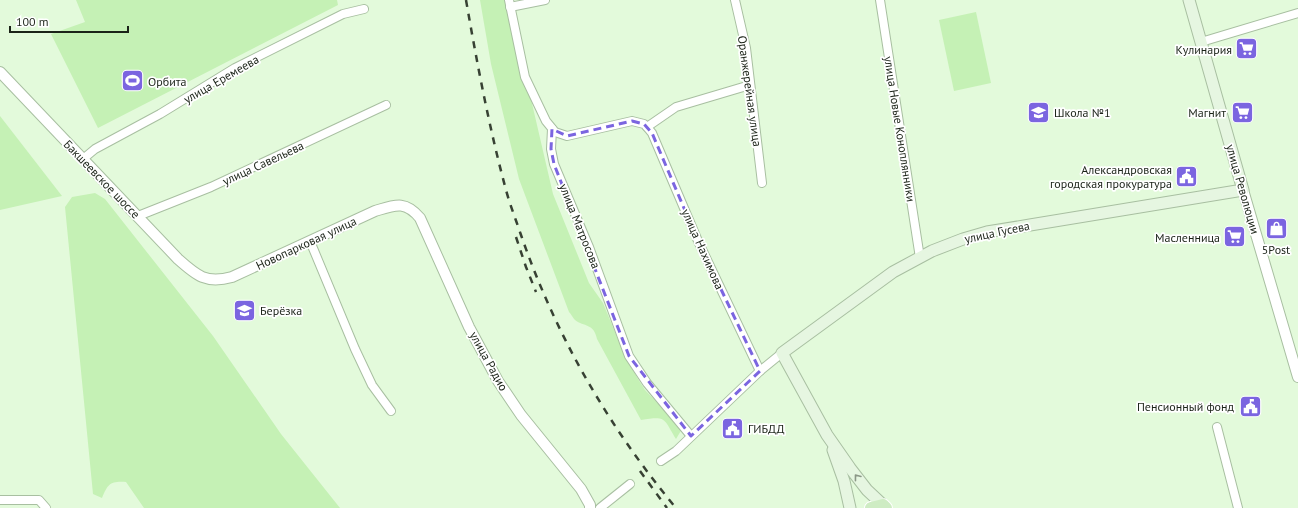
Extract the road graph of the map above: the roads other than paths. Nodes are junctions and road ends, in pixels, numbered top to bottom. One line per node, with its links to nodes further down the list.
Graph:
1 (546, 0): 5 (street)
2 (735, 0): 10 (street, Оранжерейная улица)
3 (880, 0): 20 (street, улица Новые Коноплянники)
4 (1189, 0): 8 (main road, улица Революции)
5 (510, 3): 13 (street)
6 (364, 9): 14 (street, улица Еремеева)
7 (1298, 13): 8 (street)
8 (1202, 42): 16 (main road, улица Революции)
9 (0, 72): 14 (street, Бакшеевское шоссе)
10 (750, 85): 12 (street); 15 (street, Оранжерейная улица)
11 (386, 105): 18 (street, улица Савельева)
12 (647, 127): 13 (street); 24 (street, улица Нахимова)
13 (552, 129): 29 (street, улица Матросова)
14 (83, 159): 18 (street, Бакшеевское шоссе)
15 (762, 183)
16 (1243, 190): 20 (main road, улица Гусева); 23 (street, улица Революции)
17 (404, 206): 19 (street, Новопарковая улица); 36 (street, улица Радио)
18 (138, 216): 21 (street, Бакшеевское шоссе)
19 (310, 241): 21 (street, Новопарковая улица); 26 (street)
20 (920, 258): 22 (main road, улица Гусева)
21 (208, 280)
22 (782, 353): 24 (street); 28 (main road)
23 (1296, 365): 25 (street, улица Революции)
24 (760, 371): 29 (street)
25 (1298, 378)
26 (391, 411)
27 (1217, 427): 41 (street)
28 (827, 435): 34 (main road, one-way to 28); 39 (main road)
29 (691, 436): 30 (street)
30 (661, 461)
31 (630, 484): 33 (street)
32 (0, 500): 35 (street)
33 (608, 501): 37 (street); 38 (street)
34 (885, 507): 40 (main road)
35 (46, 508)
36 (590, 508)
37 (600, 508)
38 (615, 508)
39 (850, 508)
40 (871, 508)
41 (1238, 508)

